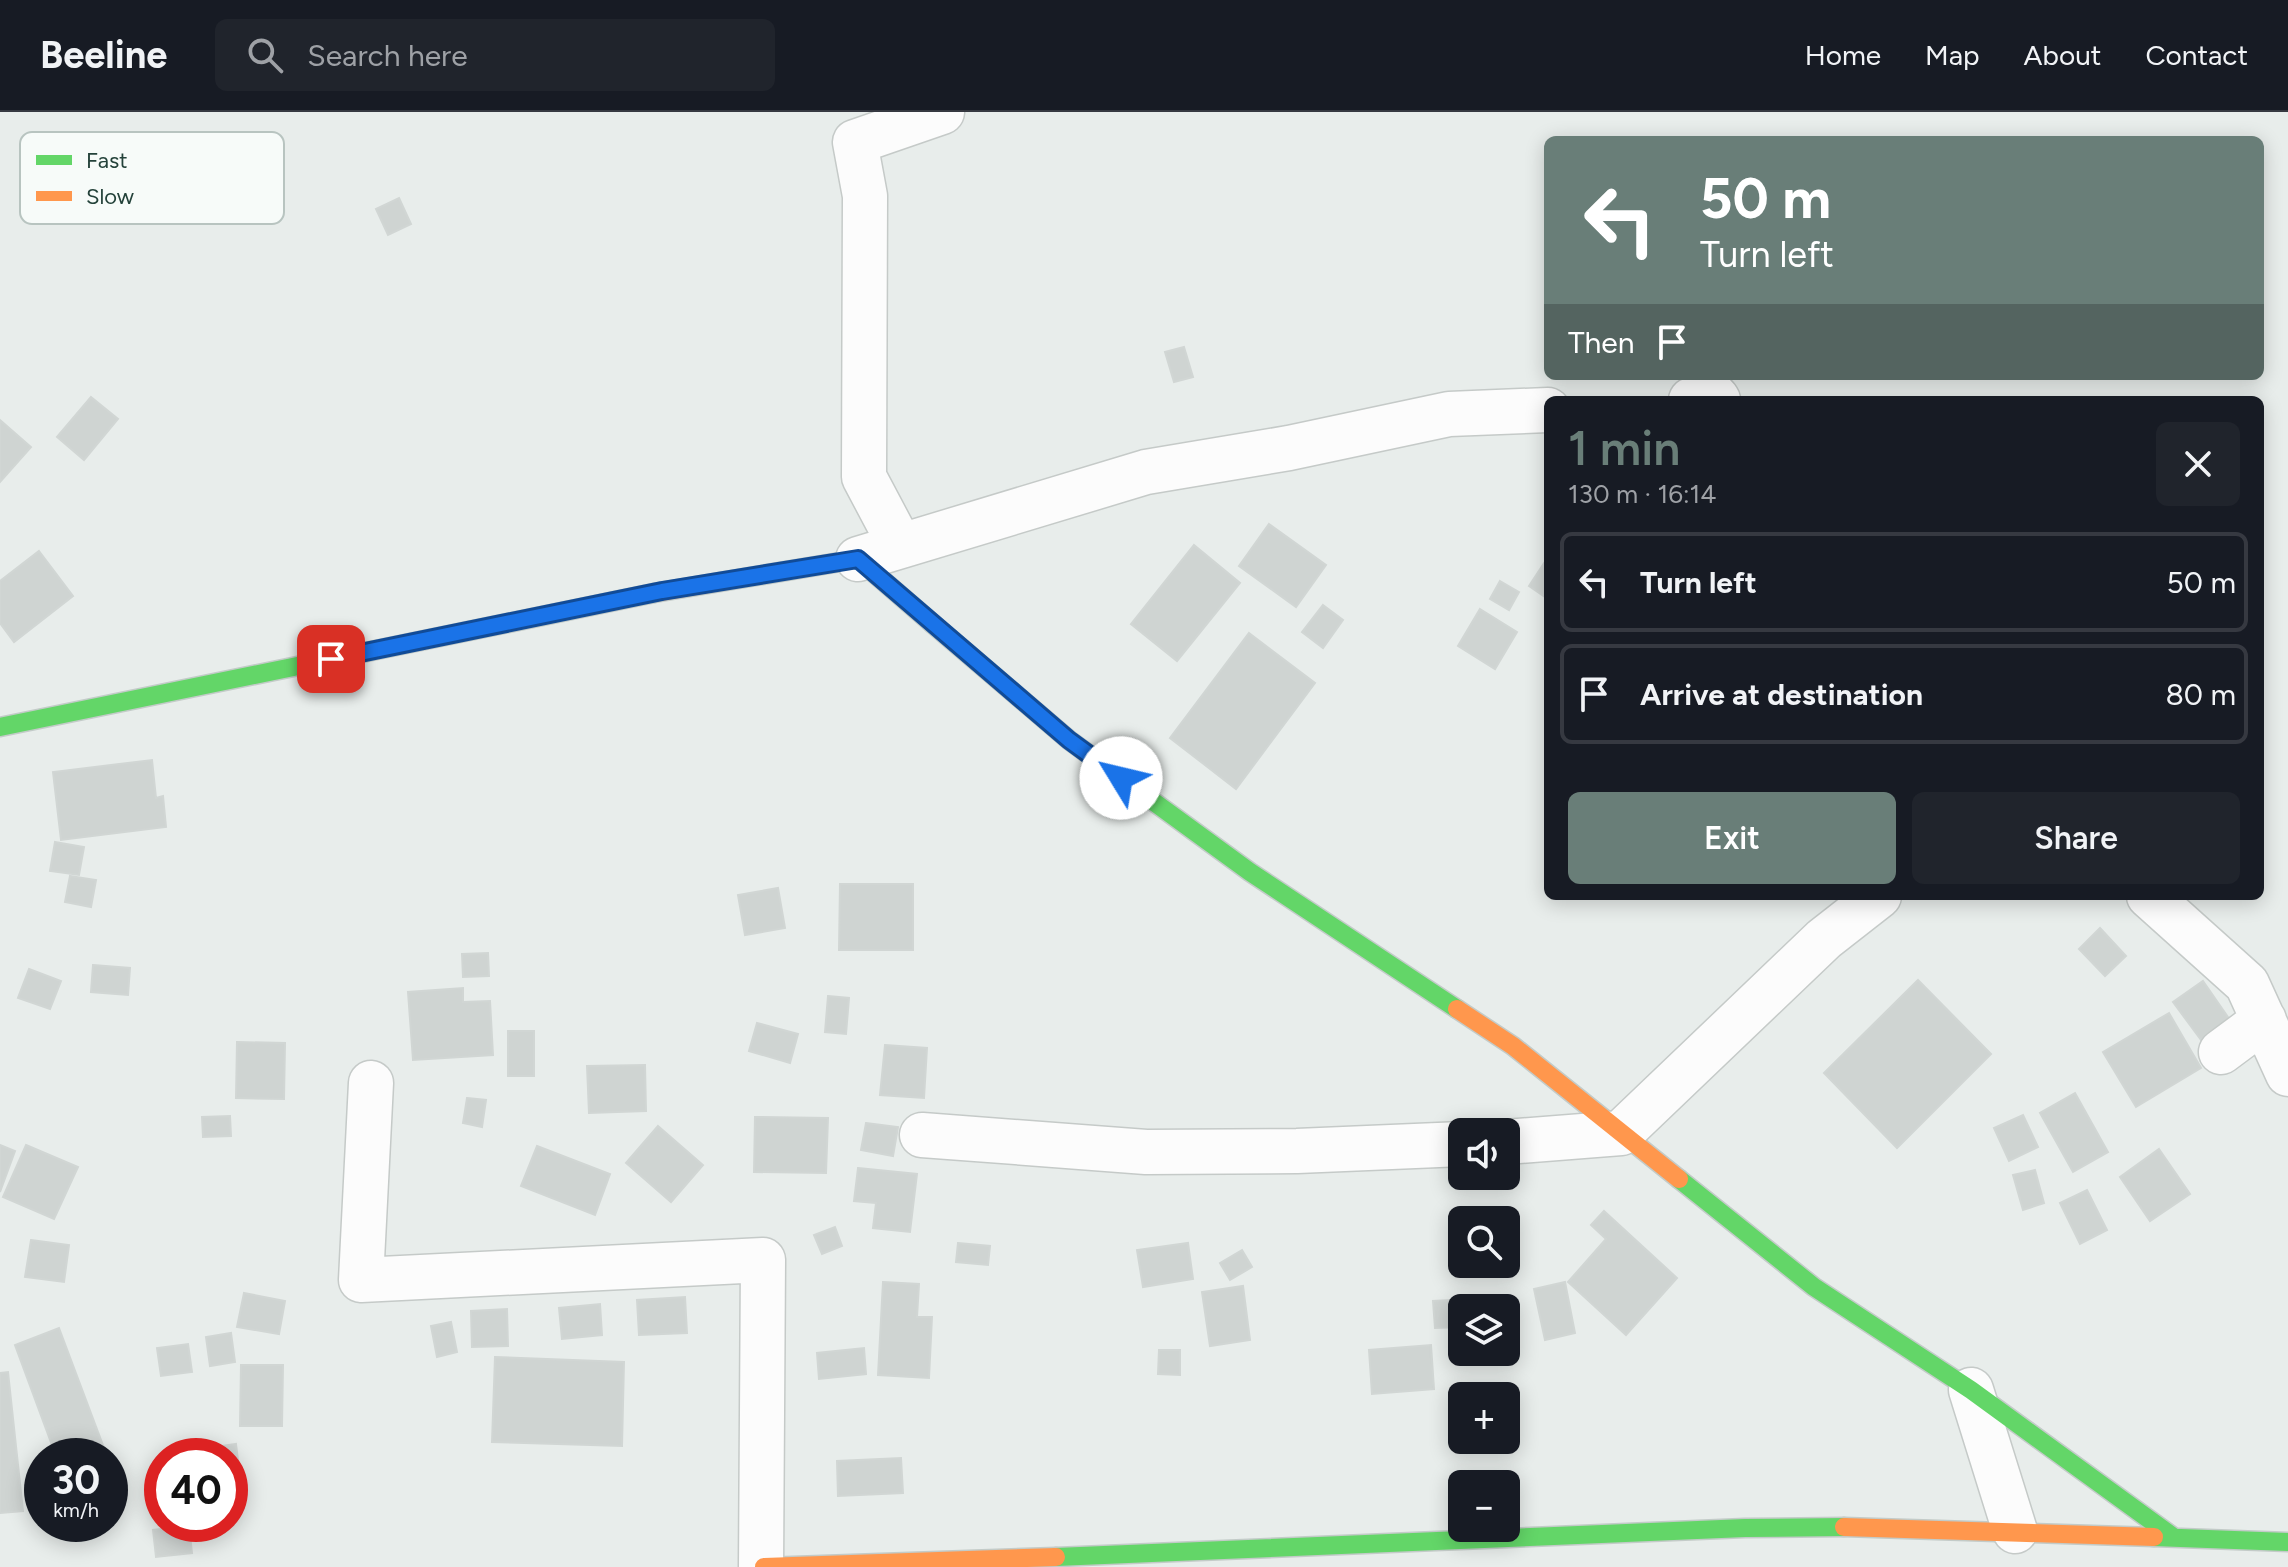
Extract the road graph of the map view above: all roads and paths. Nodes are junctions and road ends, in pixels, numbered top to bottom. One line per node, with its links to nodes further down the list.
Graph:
1 (942, 112): 3 (street)
2 (1544, 410): 3 (street)
3 (900, 545): 4 (street)
4 (858, 559): 5 (street); 12 (street)
5 (0, 727)
6 (1874, 900): 12 (street)
7 (2153, 900): 8 (street)
8 (2264, 1020): 9 (street); 10 (street)
9 (2221, 1052)
10 (2288, 1074)
11 (371, 1083): 20 (street)
12 (1621, 1133): 14 (street); 16 (street)
13 (922, 1135): 15 (street)
14 (1520, 1141)
15 (1448, 1145)
16 (1971, 1390): 17 (street); 18 (street)
17 (2015, 1531): 18 (street); 20 (street)
18 (2172, 1536): 19 (street)
19 (2288, 1542)
20 (763, 1567)

